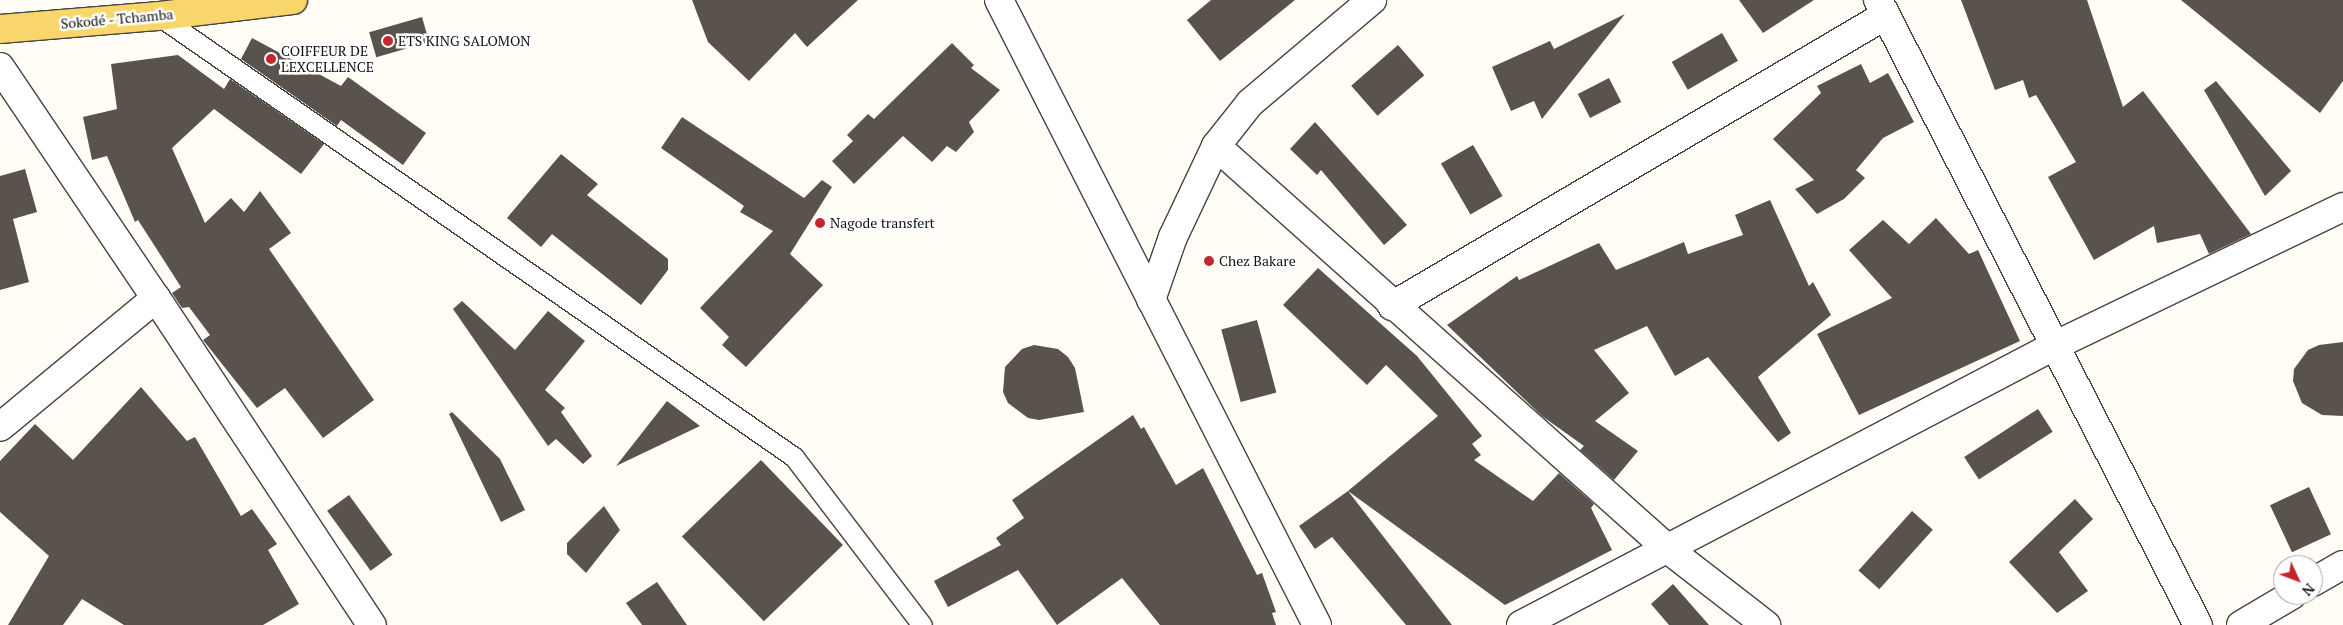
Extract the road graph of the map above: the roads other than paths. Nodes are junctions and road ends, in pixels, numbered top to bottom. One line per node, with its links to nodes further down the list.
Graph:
1 (292, 0): 5 (main road, Sokodé - Tchamba)
2 (998, 0): 11 (street)
3 (1372, 0): 8 (street)
4 (1882, 7): 12 (street); 13 (street)
5 (159, 16): 6 (main road, Sokodé - Tchamba); 20 (lane)
6 (0, 28)
7 (0, 67): 10 (street)
8 (1216, 146): 11 (street); 12 (street)
9 (2343, 207): 13 (street)
10 (156, 298): 14 (street); 19 (street)
11 (1151, 300): 21 (street)
12 (1392, 306): 15 (street)
13 (2056, 345): 15 (street); 24 (street)
14 (0, 427)
15 (1669, 550): 22 (street); 23 (street)
16 (2343, 564): 17 (street)
17 (2323, 576)
18 (2275, 605): 25 (street)
19 (372, 625)
20 (922, 625)
21 (1317, 625)
22 (1521, 625)
23 (1766, 625)
24 (2198, 625)
25 (2241, 625)

